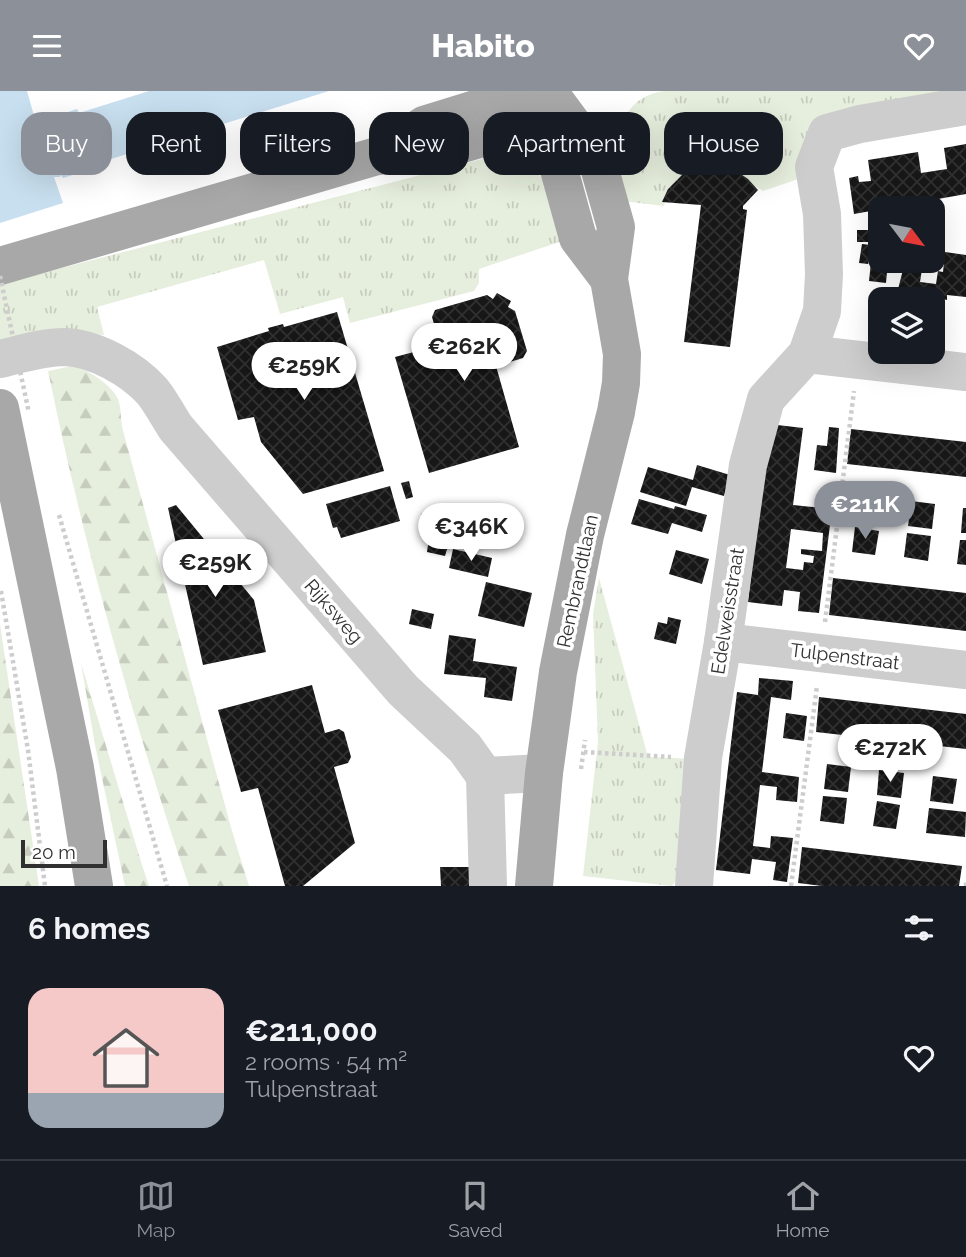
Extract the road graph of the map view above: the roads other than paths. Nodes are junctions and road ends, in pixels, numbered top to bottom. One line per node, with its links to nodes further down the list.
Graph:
1 (565, 95): 3 (main road); 11 (main road, Rembrandtlaan)
2 (966, 106): 4 (street)
3 (0, 266)
4 (807, 353): 6 (street); 8 (street, Edelweisstraat)
5 (0, 359): 12 (street, Rijksweg)
6 (966, 372)
7 (16, 417): 10 (main road)
8 (723, 642): 9 (street, Tulpenstraat); 17 (street, Edelweisstraat)
9 (966, 670)
10 (75, 768): 13 (main road); 14 (main road)
11 (544, 773): 12 (street); 16 (main road, Rembrandtlaan)
12 (485, 776): 15 (street)
13 (66, 886)
14 (94, 886)
15 (488, 886)
16 (534, 886)
17 (694, 886)

